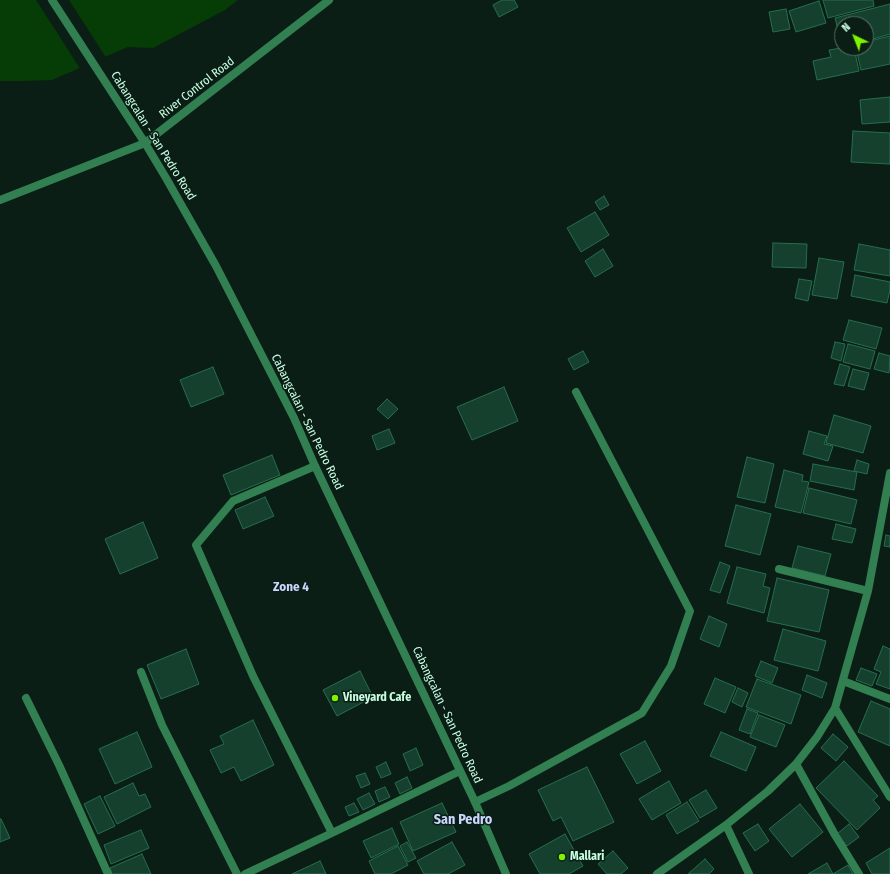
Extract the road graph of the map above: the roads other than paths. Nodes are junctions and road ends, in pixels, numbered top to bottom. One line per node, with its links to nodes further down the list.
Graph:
1 (52, 0): 3 (street, Cabangcalan - San Pedro Road)
2 (329, 0): 3 (street, River Control Road)
3 (145, 143): 4 (street, River Control Road); 6 (street, Cabangcalan - San Pedro Road)
4 (0, 200)
5 (576, 392): 18 (street)
6 (315, 466): 16 (street, Cabangcalan - San Pedro Road); 20 (street)
7 (890, 473): 9 (street)
8 (779, 569): 9 (street)
9 (868, 591): 11 (street)
10 (141, 672): 22 (street)
11 (843, 681): 13 (street); 14 (street)
12 (26, 698): 21 (street)
13 (890, 698)
14 (834, 708): 15 (street); 17 (street)
15 (796, 764): 19 (street); 27 (street)
16 (460, 770): 18 (street, Cabangcalan - San Pedro Road); 20 (street)
17 (890, 797)
18 (475, 802): 24 (street, Cabangcalan - San Pedro Road)
19 (726, 826): 25 (street); 26 (street)
20 (332, 834): 23 (street)
21 (108, 874)
22 (237, 874)
23 (245, 874)
24 (506, 874)
25 (657, 874)
26 (749, 874)
27 (859, 874)

